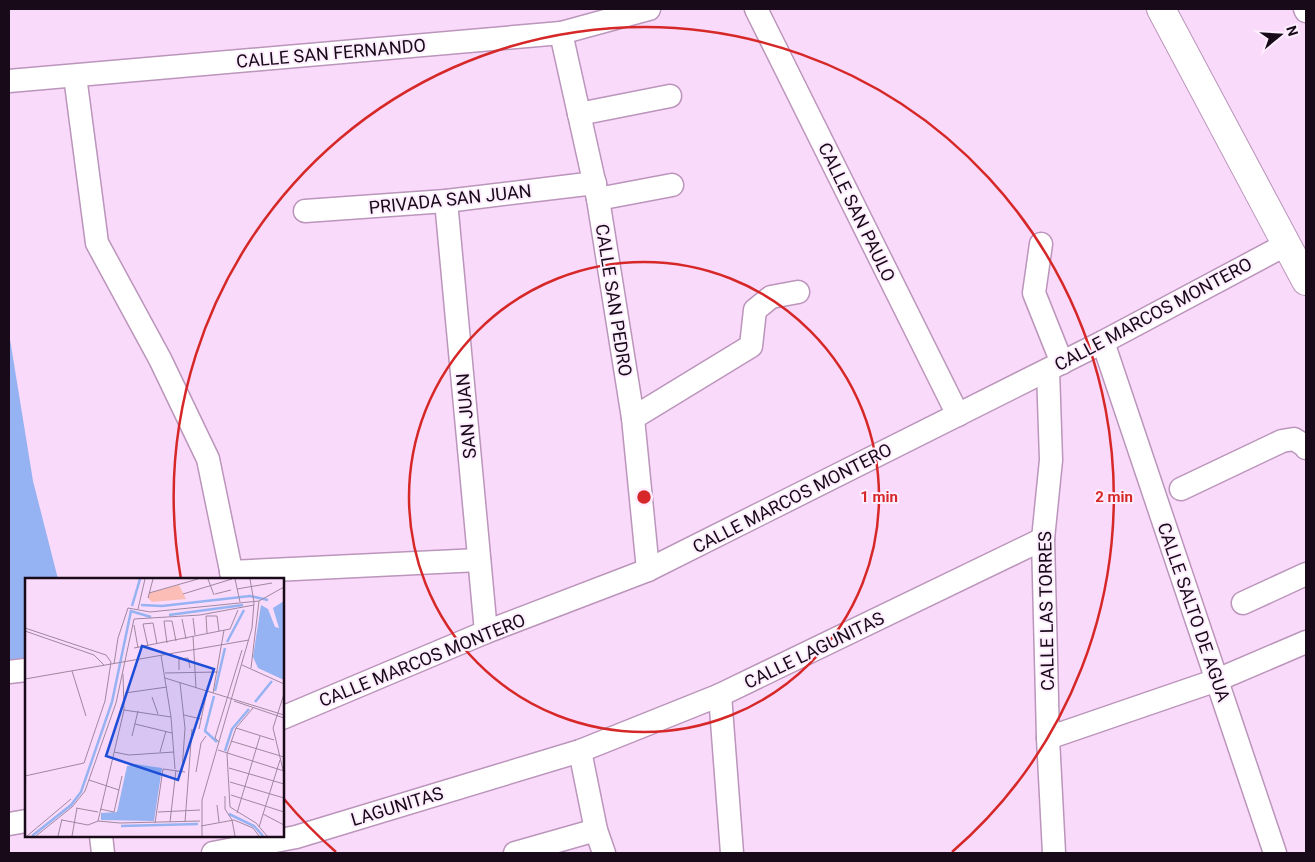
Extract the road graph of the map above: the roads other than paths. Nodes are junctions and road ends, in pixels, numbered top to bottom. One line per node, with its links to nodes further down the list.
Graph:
1 (649, 9): 4 (street, CALLE SAN FERNANDO)
2 (756, 9): 19 (street, CALLE SAN PAULO)
3 (1161, 9): 14 (street)
4 (562, 33): 5 (street, CALLE SAN FERNANDO); 8 (street, CALLE SAN PEDRO)
5 (75, 76): 6 (street, CALLE SAN FERNANDO); 27 (street)
6 (9, 81)
7 (670, 96): 8 (street)
8 (580, 114): 10 (street, CALLE SAN PEDRO)
9 (672, 185): 10 (street, PRIVADA SAN JUAN)
10 (596, 191): 11 (street, PRIVADA SAN JUAN); 20 (street, CALLE SAN PEDRO)
11 (446, 201): 12 (street, PRIVADA SAN JUAN); 24 (street, SAN JUAN)
12 (305, 211)
13 (1041, 244): 18 (street, CALLE LAS TORRES)
14 (1287, 244): 15 (street); 17 (street, CALLE MARCOS MONTERO)
15 (1306, 281)
16 (798, 292): 20 (street)
17 (1103, 342): 18 (street, CALLE MARCOS MONTERO); 33 (street, CALLE SALTO DE AGUA)
18 (1055, 366): 19 (street, CALLE MARCOS MONTERO); 23 (street, CALLE LAS TORRES)
19 (958, 415): 25 (street, CALLE MARCOS MONTERO)
20 (633, 418): 25 (street, CALLE SAN PEDRO)
21 (1306, 448): 22 (street)
22 (1181, 489)
23 (1043, 539): 34 (street, CALLE LAGUNITAS); 36 (street, CALLE LAS TORRES)
24 (480, 560): 27 (street); 29 (street, SAN JUAN)
25 (648, 570): 29 (street, CALLE MARCOS MONTERO)
26 (1306, 574): 28 (street)
27 (232, 576)
28 (1243, 603)
29 (486, 632): 35 (street, CALLE MARCOS MONTERO)
30 (1306, 642): 33 (street)
31 (25, 670): 32 (street)
32 (9, 672)
33 (1217, 680): 36 (street); 49 (street, CALLE SALTO DE AGUA)
34 (720, 695): 37 (street, CALLE LAGUNITAS); 47 (street)
35 (284, 717)
36 (1048, 738): 48 (street, CALLE LAS TORRES)
37 (580, 751): 40 (street); 42 (street, LAGUNITAS)
38 (25, 821): 39 (street)
39 (9, 824)
40 (596, 830): 45 (street); 46 (street)
41 (101, 837): 43 (street)
42 (299, 845): 44 (street, LAGUNITAS)
43 (103, 853)
44 (213, 853)
45 (515, 853)
46 (604, 853)
47 (732, 853)
48 (1054, 853)
49 (1275, 853)

